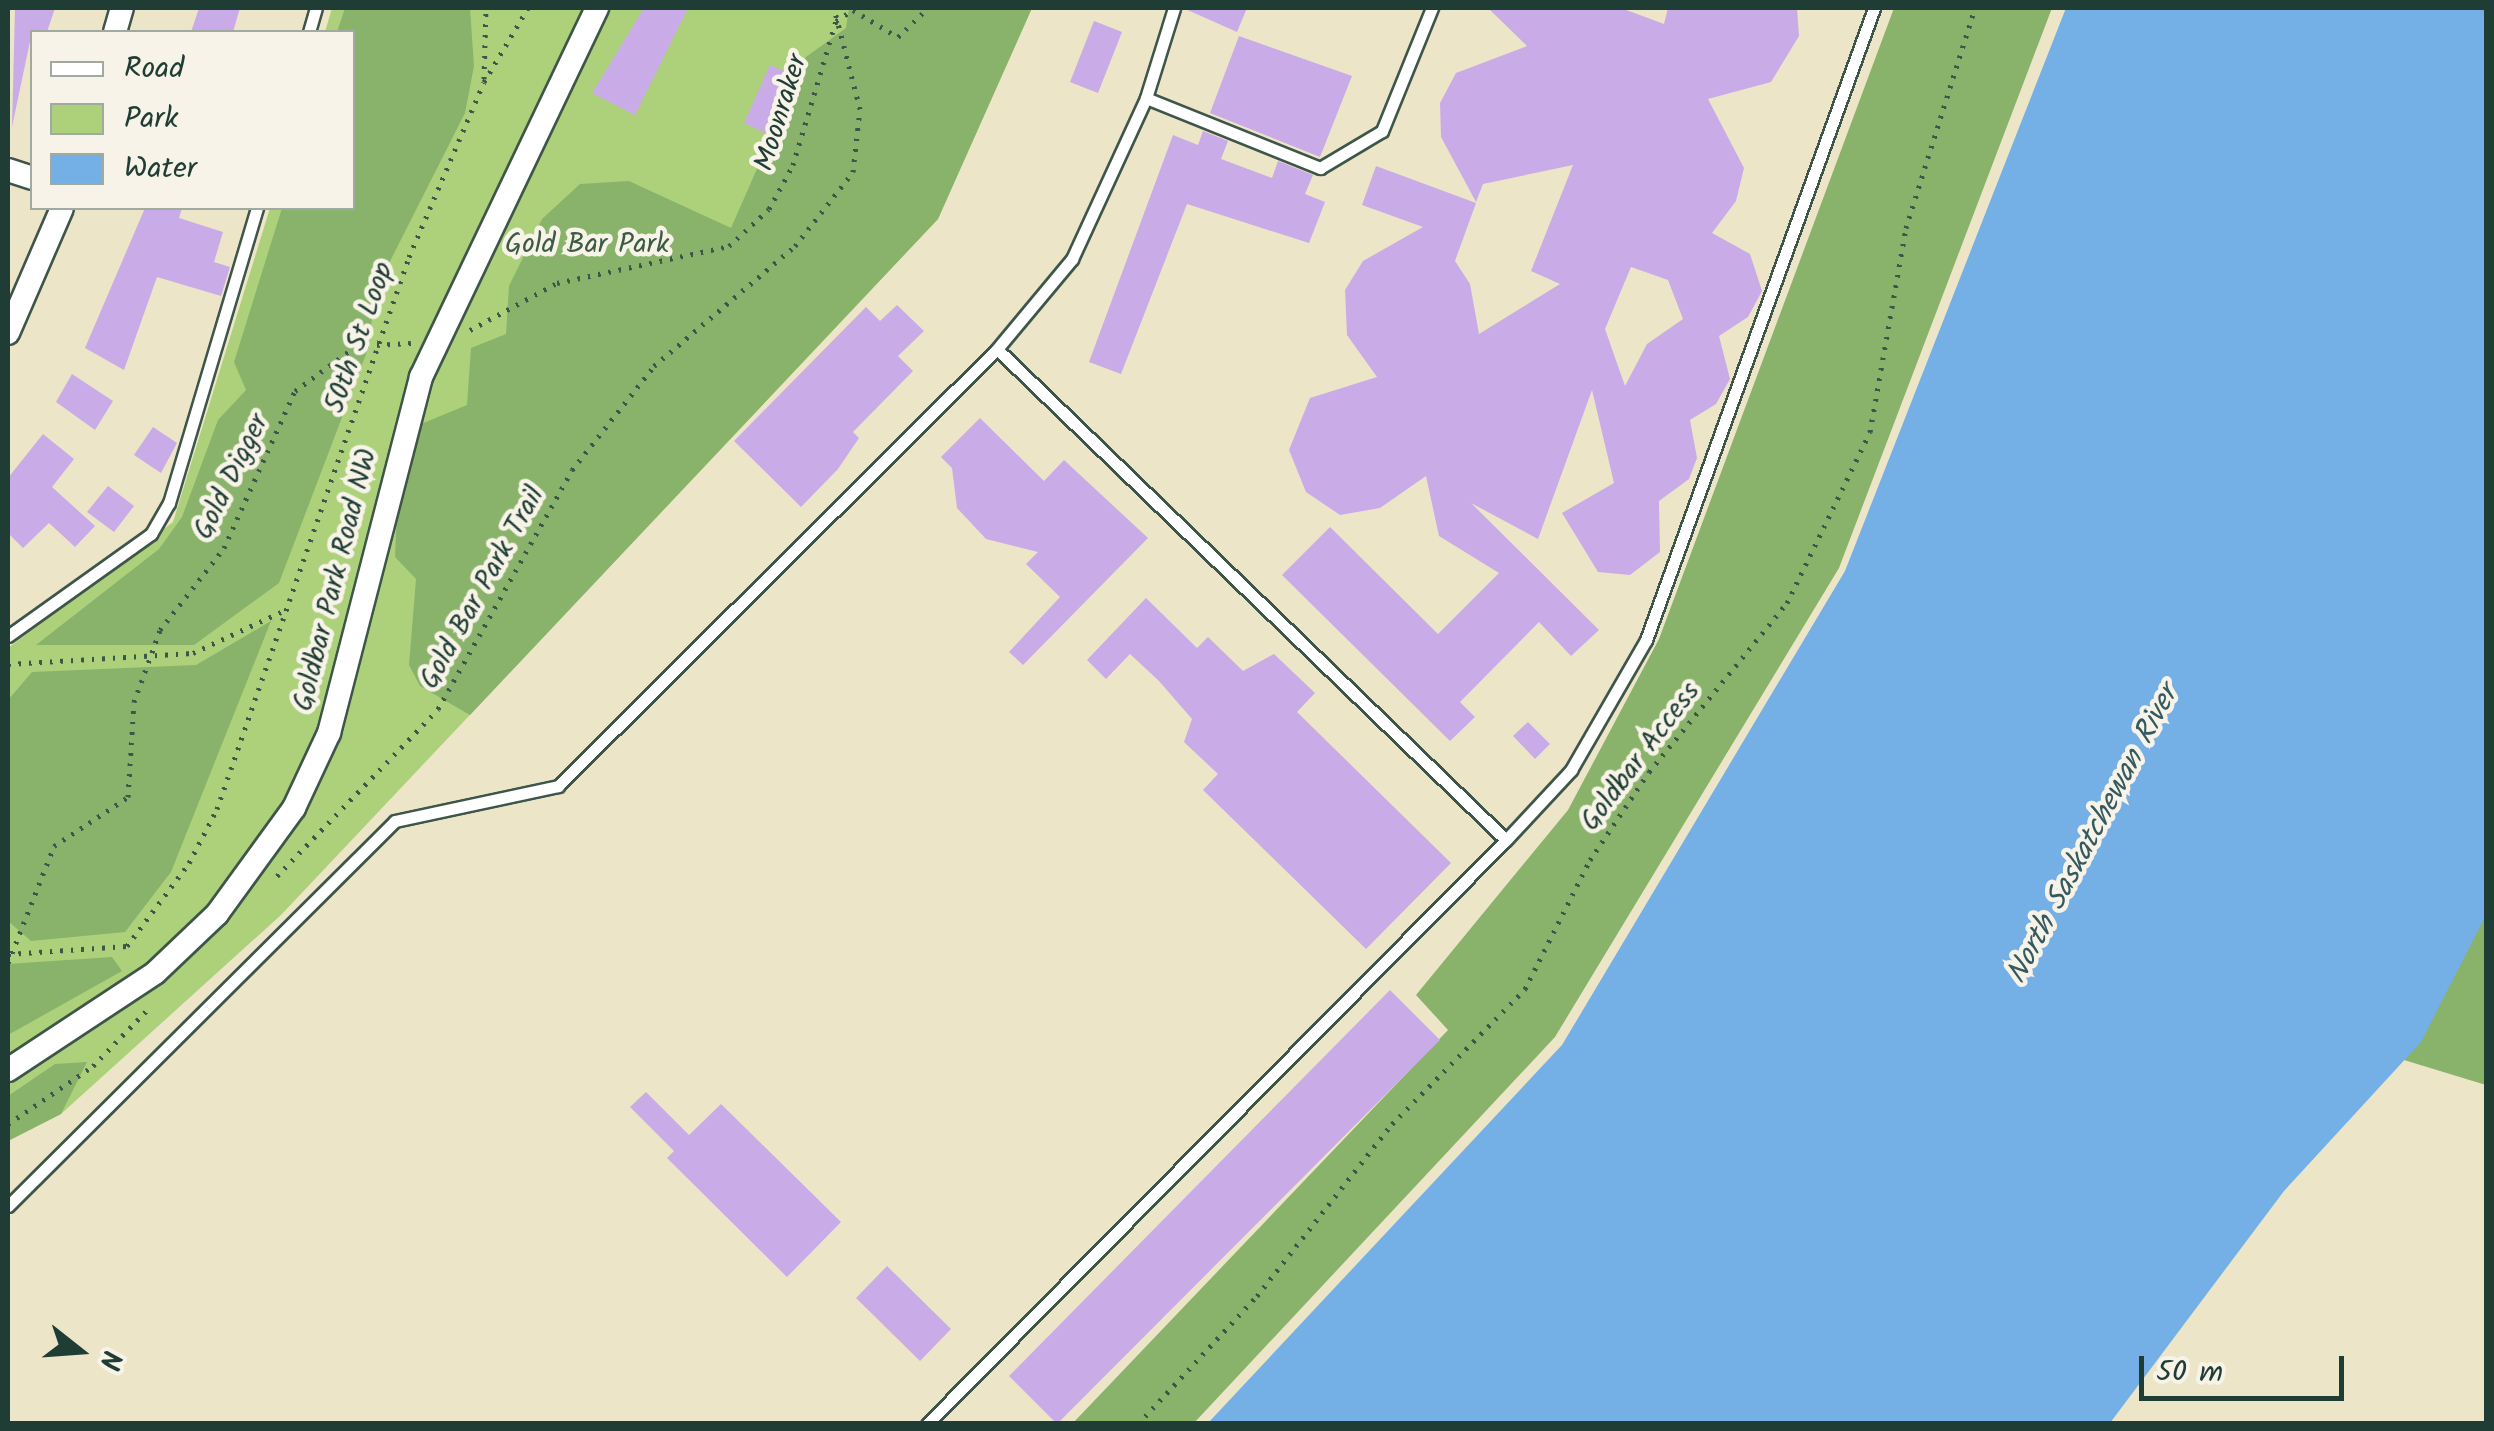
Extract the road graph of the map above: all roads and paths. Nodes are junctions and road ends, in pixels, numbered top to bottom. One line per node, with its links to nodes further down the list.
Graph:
1 (486, 8): 11 (path, 50th St Loop)
2 (528, 8): 11 (path, 50th St Loop)
3 (597, 8): 16 (street, Goldbar Park Road NW)
4 (834, 8): 10 (path, Gold Bar Park Trail)
5 (928, 8): 10 (path)
6 (1174, 8): 12 (lane)
7 (1432, 8): 12 (lane)
8 (1874, 8): 21 (lane)
9 (1975, 8): 30 (path, Goldbar Access)
10 (836, 21): 16 (path, Moonraker); 22 (path, Gold Bar Park Trail)
11 (484, 82): 18 (path, 50th St Loop)
12 (1146, 98): 17 (lane)
13 (61, 210): 15 (street)
14 (256, 210): 19 (lane)
15 (8, 333)
16 (436, 342): 23 (path, Gold Digger); 26 (street, Goldbar Park Road NW)
17 (997, 349): 21 (lane); 28 (lane)
18 (284, 610): 20 (path); 23 (path, 50th St Loop)
19 (8, 636)
20 (8, 664)
21 (1506, 840): 29 (lane)
22 (268, 886)
23 (11, 954): 24 (path, Gold Digger)
24 (8, 963)
25 (160, 996): 27 (path)
26 (8, 1070)
27 (8, 1124)
28 (8, 1206)
29 (927, 1424)
30 (1138, 1424)

